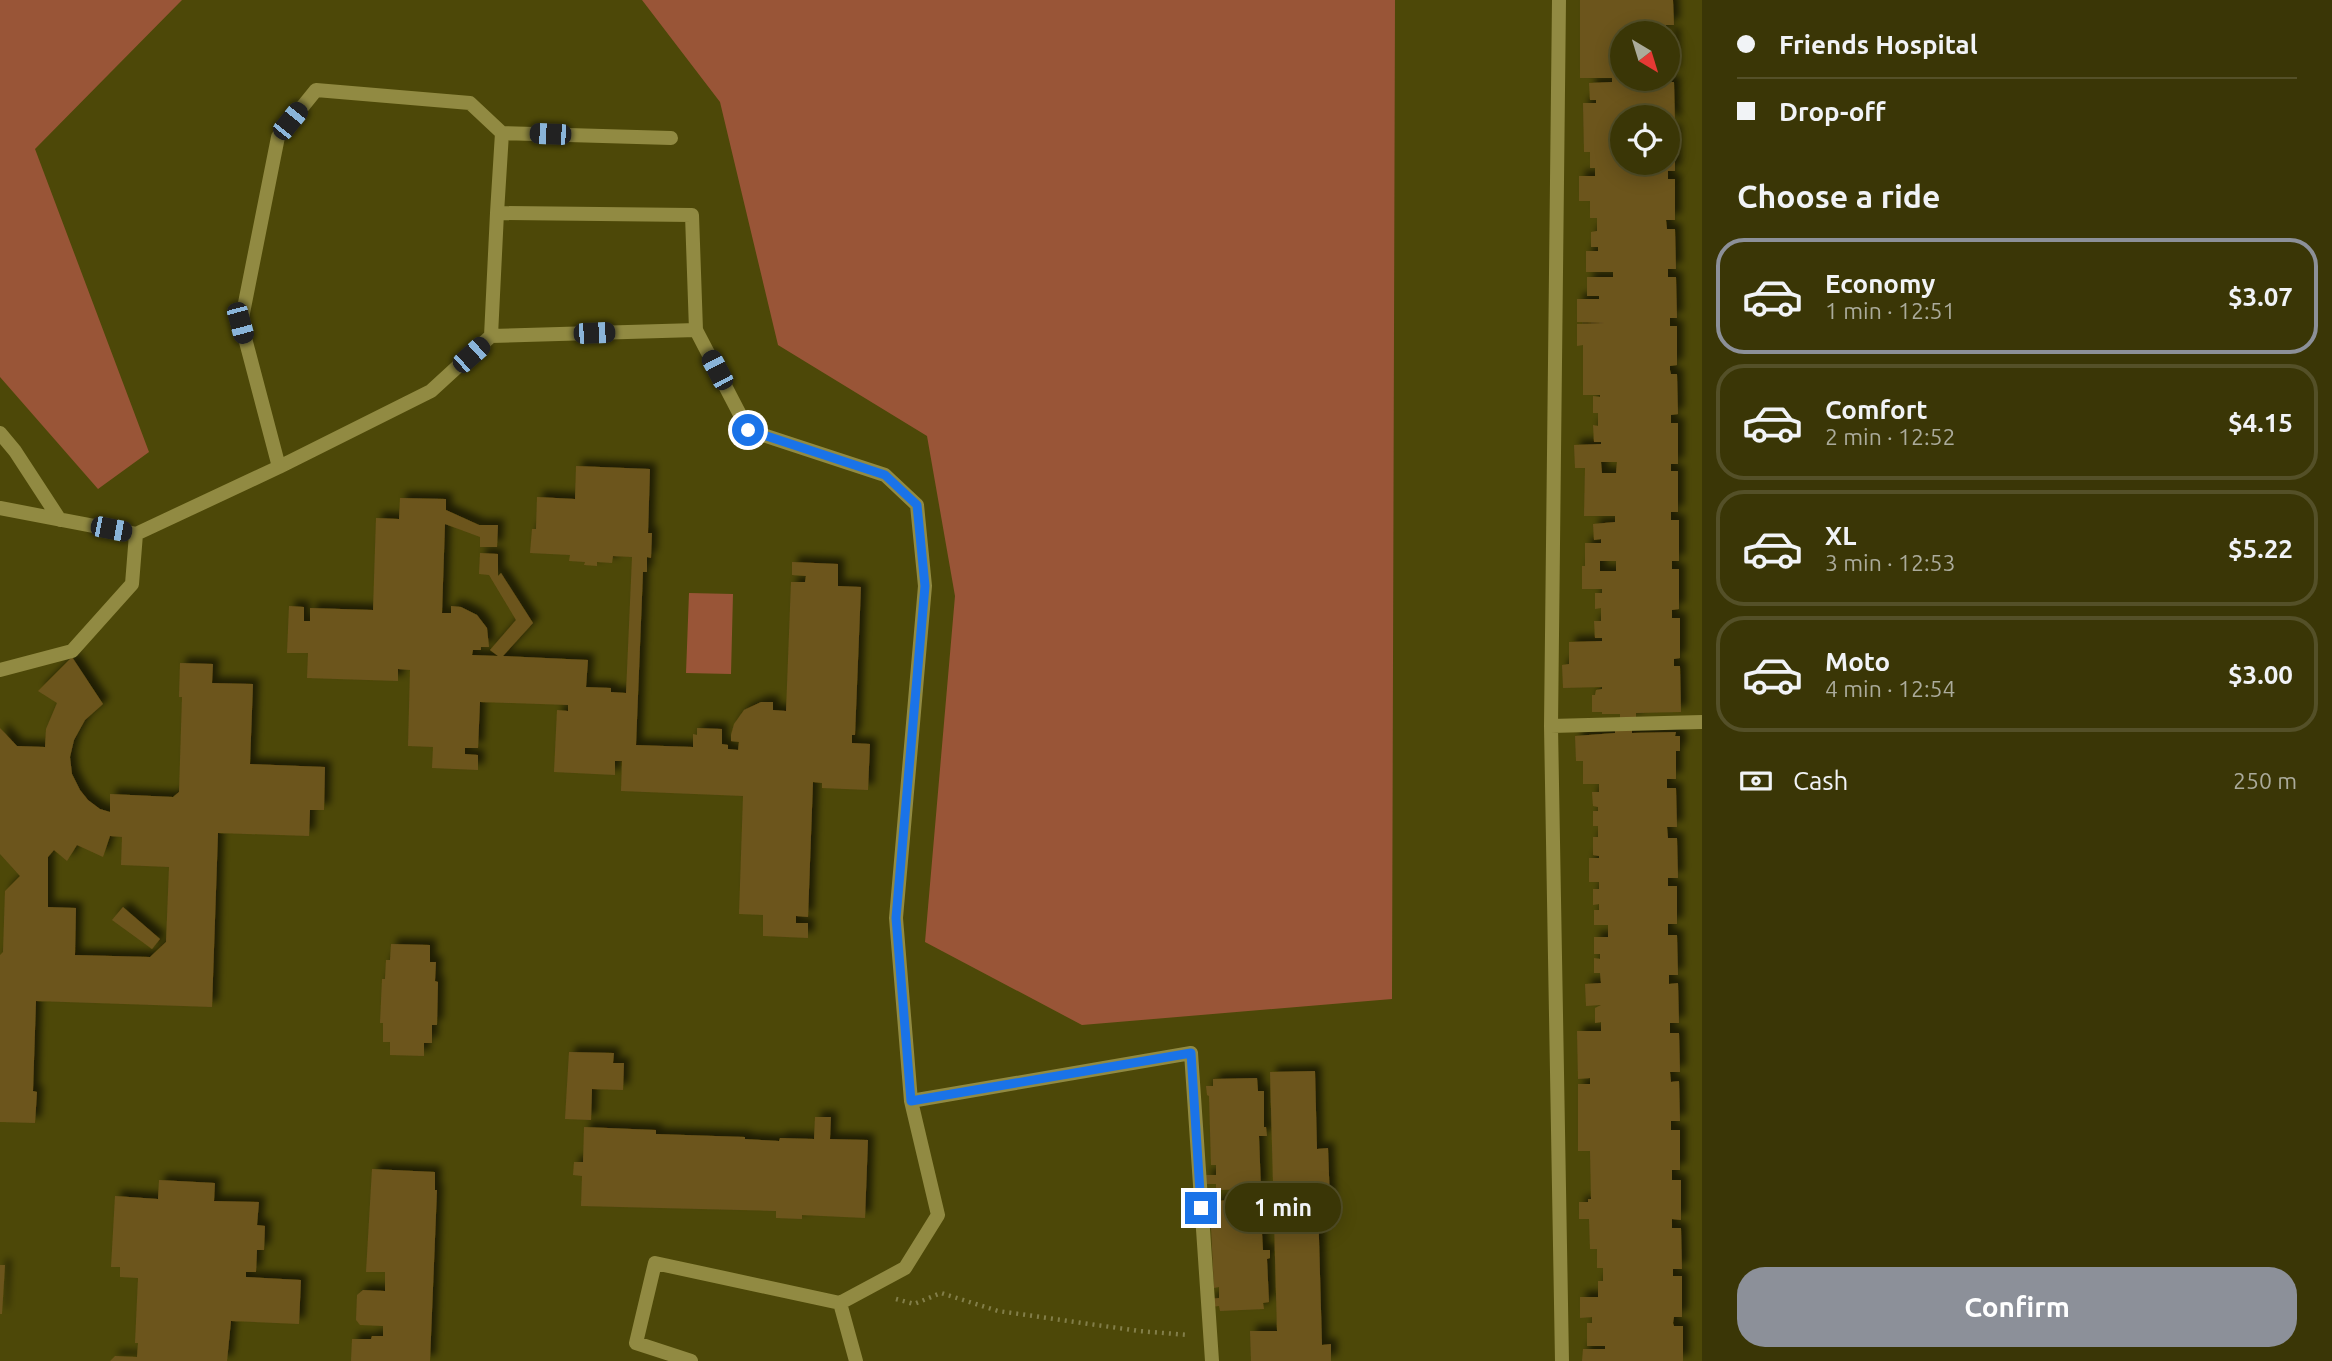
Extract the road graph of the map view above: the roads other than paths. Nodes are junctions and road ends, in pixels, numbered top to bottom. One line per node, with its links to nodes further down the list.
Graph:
1 (1559, 0): 14 (lane)
2 (502, 133): 3 (lane); 4 (lane); 8 (lane)
3 (671, 138)
4 (497, 213): 5 (lane); 6 (lane)
5 (696, 330): 6 (lane); 15 (lane)
6 (491, 336): 8 (lane)
7 (0, 432): 10 (lane)
8 (279, 467): 11 (lane)
9 (0, 508): 10 (lane)
10 (60, 520): 11 (lane)
11 (136, 534): 12 (lane)
12 (0, 670)
13 (1702, 722): 14 (lane)
14 (1551, 726): 20 (lane)
15 (911, 1101): 16 (lane); 19 (lane)
16 (840, 1303): 17 (lane); 18 (lane)
17 (691, 1361)
18 (856, 1361)
19 (1212, 1361)
20 (1562, 1361)

